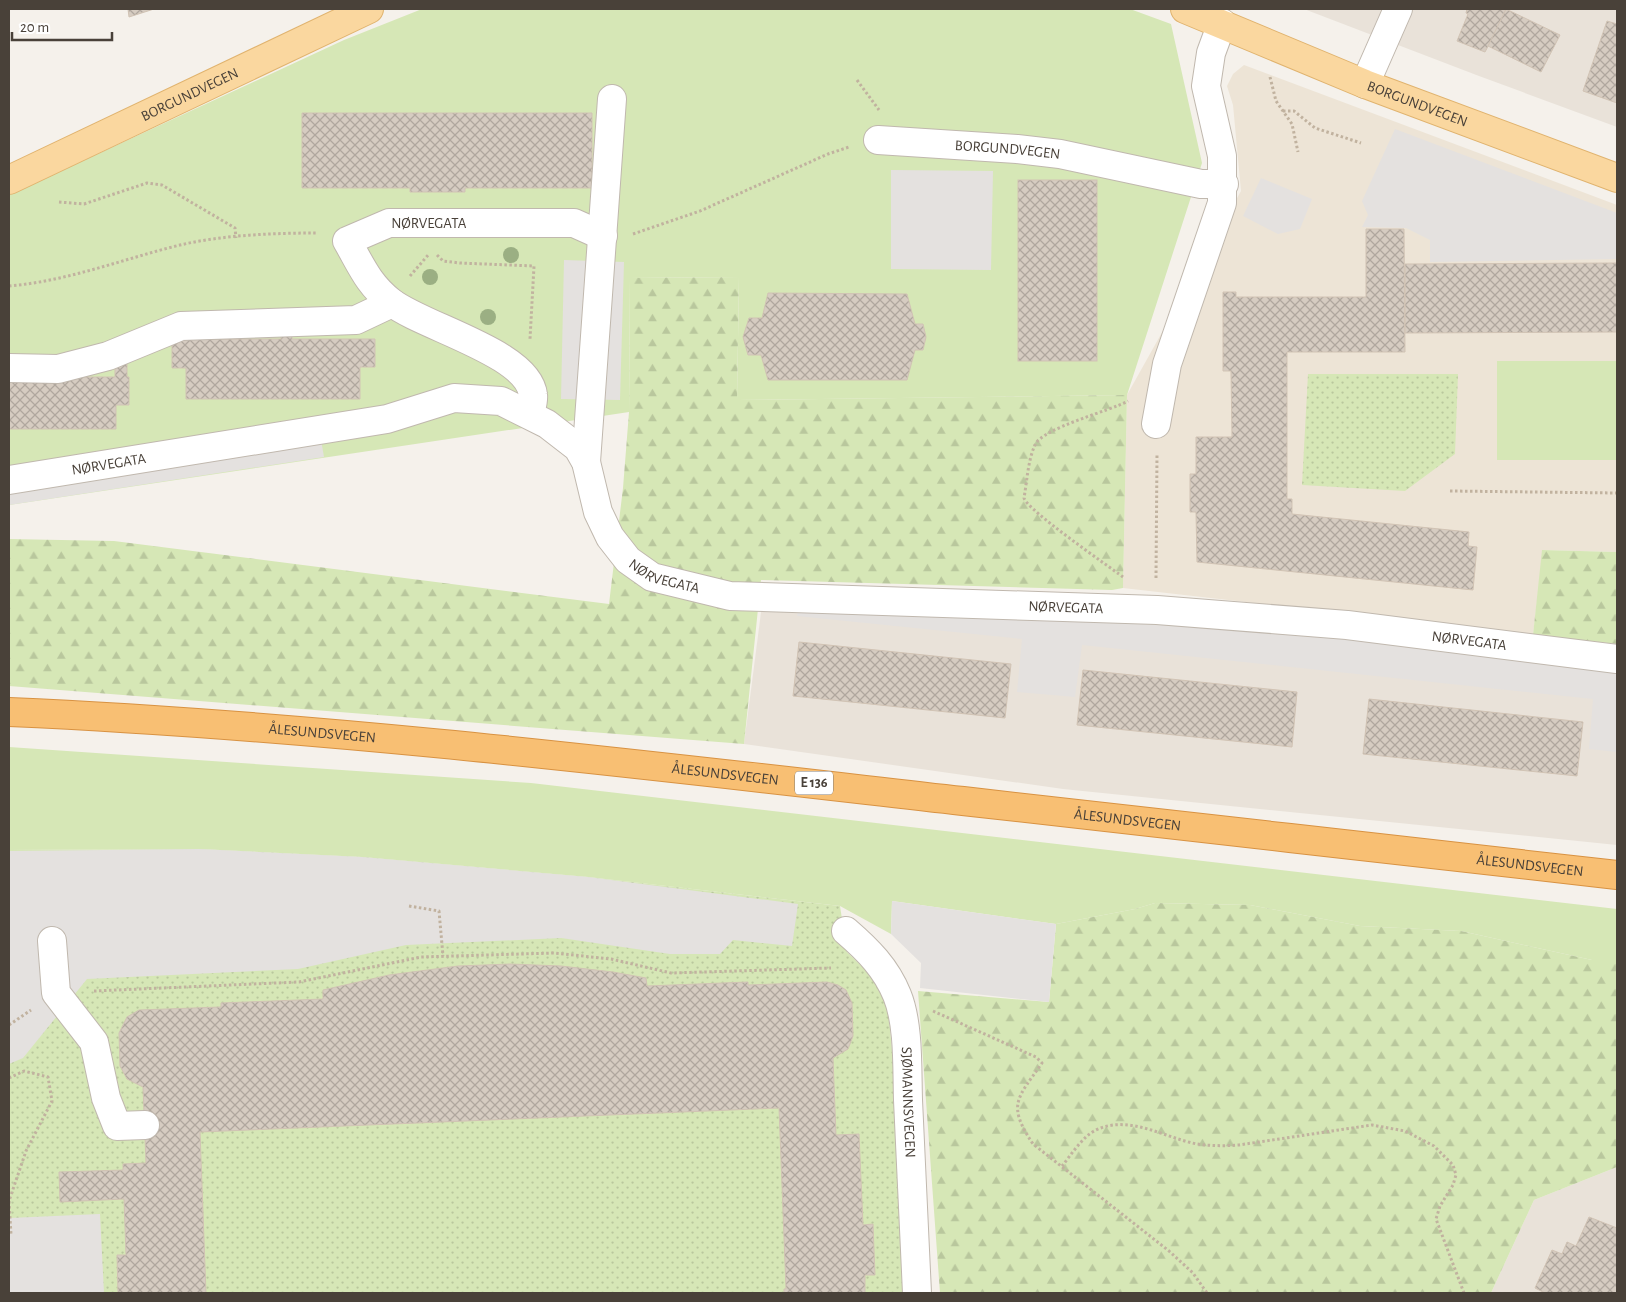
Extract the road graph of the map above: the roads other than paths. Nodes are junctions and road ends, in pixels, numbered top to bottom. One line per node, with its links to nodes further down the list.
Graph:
1 (369, 9): 4 (main road, BORGUNDVEGEN)
2 (1186, 9): 5 (main road, BORGUNDVEGEN)
3 (1398, 9): 6 (street)
4 (336, 16): 10 (main road, BORGUNDVEGEN)
5 (1222, 23): 6 (main road, BORGUNDVEGEN); 11 (street)
6 (1366, 84): 9 (main road, BORGUNDVEGEN)
7 (612, 99): 12 (street, NØRVEGATA)
8 (878, 140): 11 (street, BORGUNDVEGEN)
9 (1617, 178)
10 (9, 180)
11 (1224, 184): 16 (street)
12 (603, 236): 13 (street, NØRVEGATA); 17 (street, NØRVEGATA)
13 (392, 303): 14 (street); 15 (street)
14 (9, 368)
15 (530, 414): 17 (street, NØRVEGATA); 18 (street, NØRVEGATA)
16 (1156, 424)
17 (586, 462): 19 (street, NØRVEGATA)
18 (9, 480)
19 (1617, 659)
20 (9, 712): 21 (highway, ÅLESUNDSVEGEN / E 136)
21 (1617, 875)
22 (846, 931): 25 (street, SJØMANNSVEGEN)
23 (52, 941): 24 (street)
24 (145, 1125)
25 (917, 1293)

